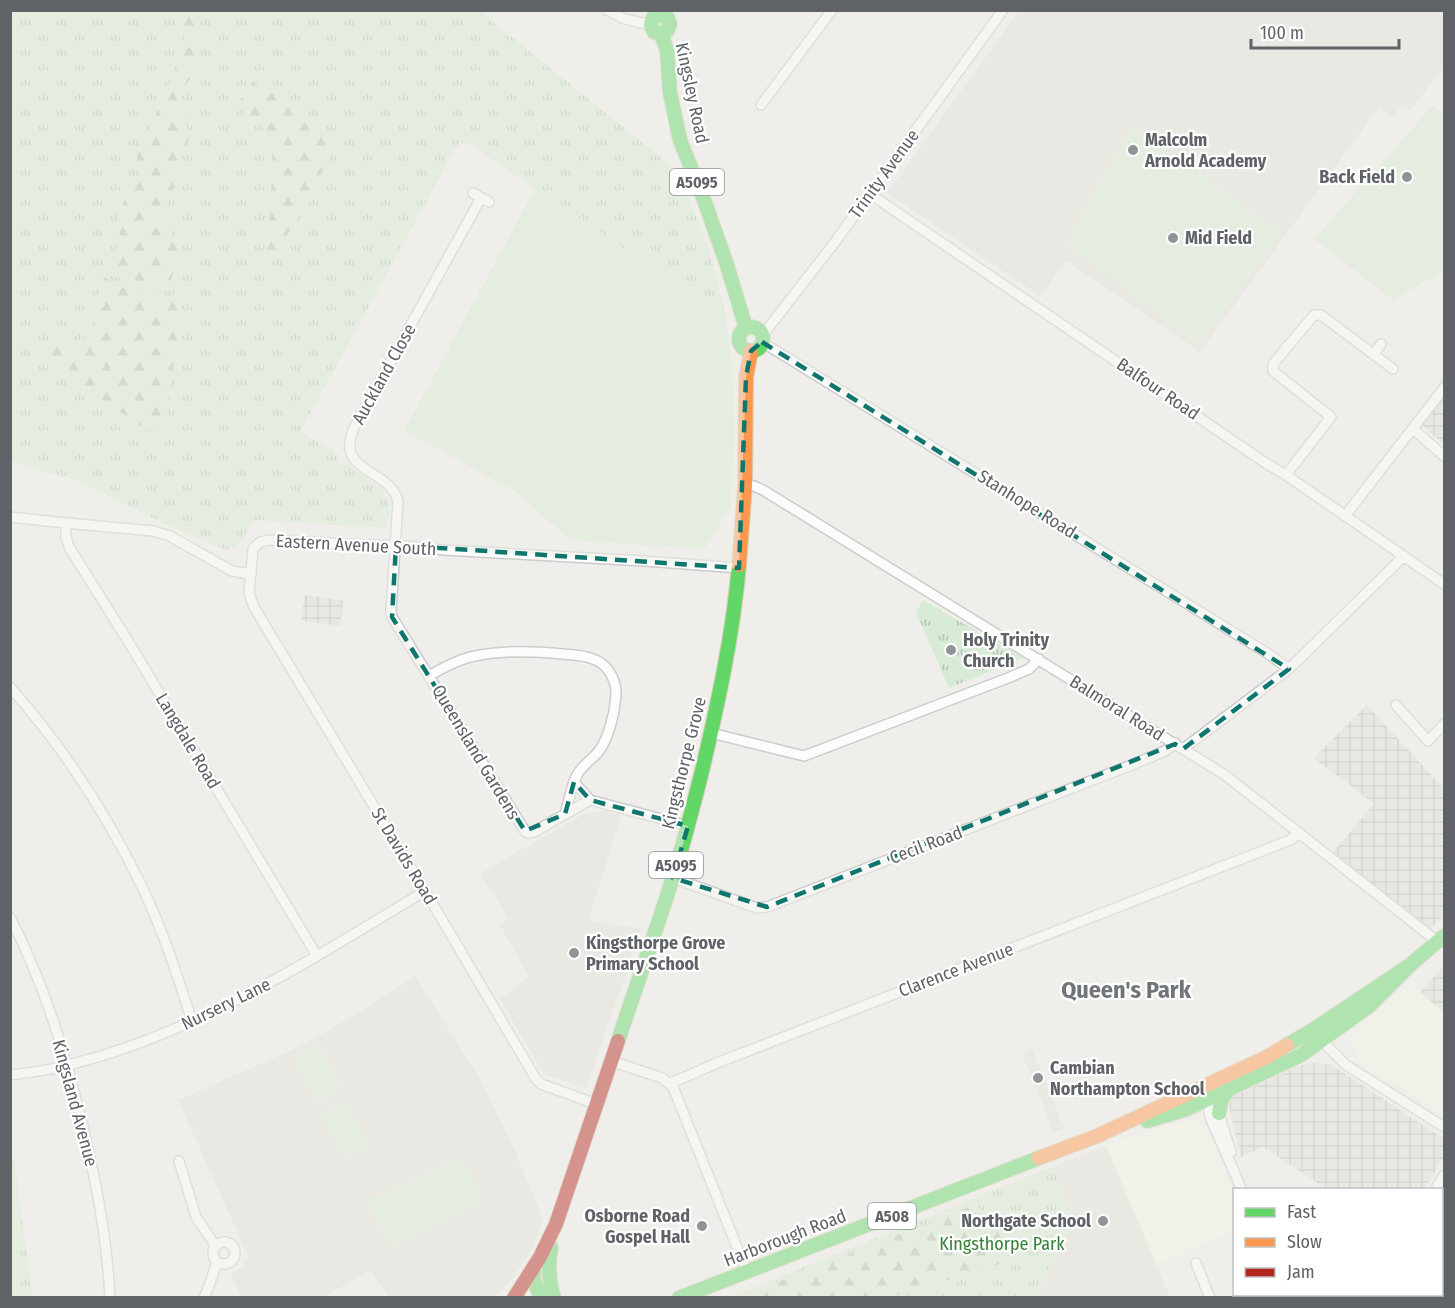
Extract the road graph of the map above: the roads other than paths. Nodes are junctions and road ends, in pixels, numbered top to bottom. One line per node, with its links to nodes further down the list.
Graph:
1 (607, 10): 5 (street)
2 (832, 10): 6 (street)
3 (1003, 10): 7 (street, Trinity Avenue)
4 (664, 13): 5 (main road, Kingsley Road / A5095)
5 (656, 29): 9 (main road, Kingsley Road / A5095)
6 (761, 105)
7 (870, 194): 10 (street, Trinity Avenue); 18 (street, Balfour Road)
8 (481, 198): 23 (street, Auckland Close)
9 (746, 328): 10 (main road); 12 (main road)
10 (762, 339): 12 (main road); 29 (street, Stanhope Road)
11 (1381, 344): 13 (street)
12 (751, 351): 19 (main road, Kingsthorpe Grove / A5095)
13 (1374, 354): 14 (street); 18 (street)
14 (1393, 369)
15 (1444, 388): 16 (street)
16 (1413, 429): 17 (street); 20 (street)
17 (1444, 456)
18 (1286, 475): 20 (street, Balfour Road)
19 (745, 485): 25 (main road, Kingsthorpe Grove / A5095); 28 (street, Balmoral Road)
20 (1345, 516): 24 (street, Balfour Road)
21 (10, 517): 22 (street)
22 (66, 524): 26 (street); 45 (street, Langdale Road)
23 (396, 545): 25 (street, Eastern Avenue South); 26 (street, Eastern Avenue South); 30 (street, Queensland Gardens)
24 (1404, 556): 27 (street, Balfour Road); 29 (street, Cecil Road)
25 (739, 568): 34 (main road, Kingsthorpe Grove / A5095)
26 (250, 574): 42 (street, St Davids Road)
27 (1444, 584)
28 (1039, 659): 34 (street); 35 (street, Balmoral Road)
29 (1289, 669): 35 (street, Cecil Road)
30 (429, 676): 36 (street); 38 (street, Queensland Gardens)
31 (10, 687): 46 (street)
32 (1396, 705): 33 (street)
33 (1444, 724)
34 (711, 734): 39 (main road, Kingsthorpe Grove / A5095)
35 (1179, 746): 40 (street, Balmoral Road); 41 (street, Cecil Road)
36 (574, 782): 37 (street); 38 (street)
37 (590, 800): 38 (street, Queensland Gardens); 39 (street)
38 (566, 814)
39 (688, 826): 41 (main road, Kingsthorpe Grove / A5095)
40 (1300, 833): 44 (street, Balmoral Road); 51 (street, Clarence Avenue)
41 (673, 878): 48 (main road, Kingsthorpe Grove / A5095)
42 (425, 891): 45 (street, Nursery Lane); 55 (street, St Davids Road)
43 (10, 917): 49 (street, Kingsland Avenue)
44 (1441, 939): 47 (main road, A508)
45 (317, 956): 46 (street, Nursery Lane)
46 (192, 1021): 49 (street, Nursery Lane)
47 (1318, 1036): 52 (main road, A508); 52 (main road, A508); 57 (street)
48 (612, 1061): 51 (street); 55 (main road, Kingsthorpe Grove / A5095)
49 (67, 1065): 50 (street, Nursery Lane); 69 (street, Kingsland Avenue)
50 (10, 1076)
51 (671, 1083): 67 (street)
52 (1225, 1084): 53 (main road, A508); 54 (main road, A508); 56 (main road)
53 (1211, 1098): 54 (main road); 56 (street)
54 (1183, 1103): 56 (main road); 67 (main road, Harborough Road / A508)
55 (596, 1104): 62 (main road, Kingsthorpe Grove / A5095)
56 (1215, 1115): 60 (street)
57 (1444, 1127)
58 (179, 1161): 63 (street)
59 (1444, 1175): 61 (street)
60 (1240, 1185)
61 (1436, 1188)
62 (553, 1232): 66 (main road, Kingsthorpe Grove / A5095); 73 (main road, A5095)
63 (215, 1245): 64 (street); 64 (street)
64 (217, 1262): 70 (street)
65 (1196, 1263): 74 (street)
66 (534, 1269): 71 (main road, Kingsthorpe Grove / A5095); 72 (main road)
67 (747, 1272): 68 (main road, Harborough Road / A508)
68 (682, 1297)
69 (110, 1298)
70 (204, 1298)
71 (514, 1298)
72 (541, 1298)
73 (554, 1298)
74 (1210, 1298)

